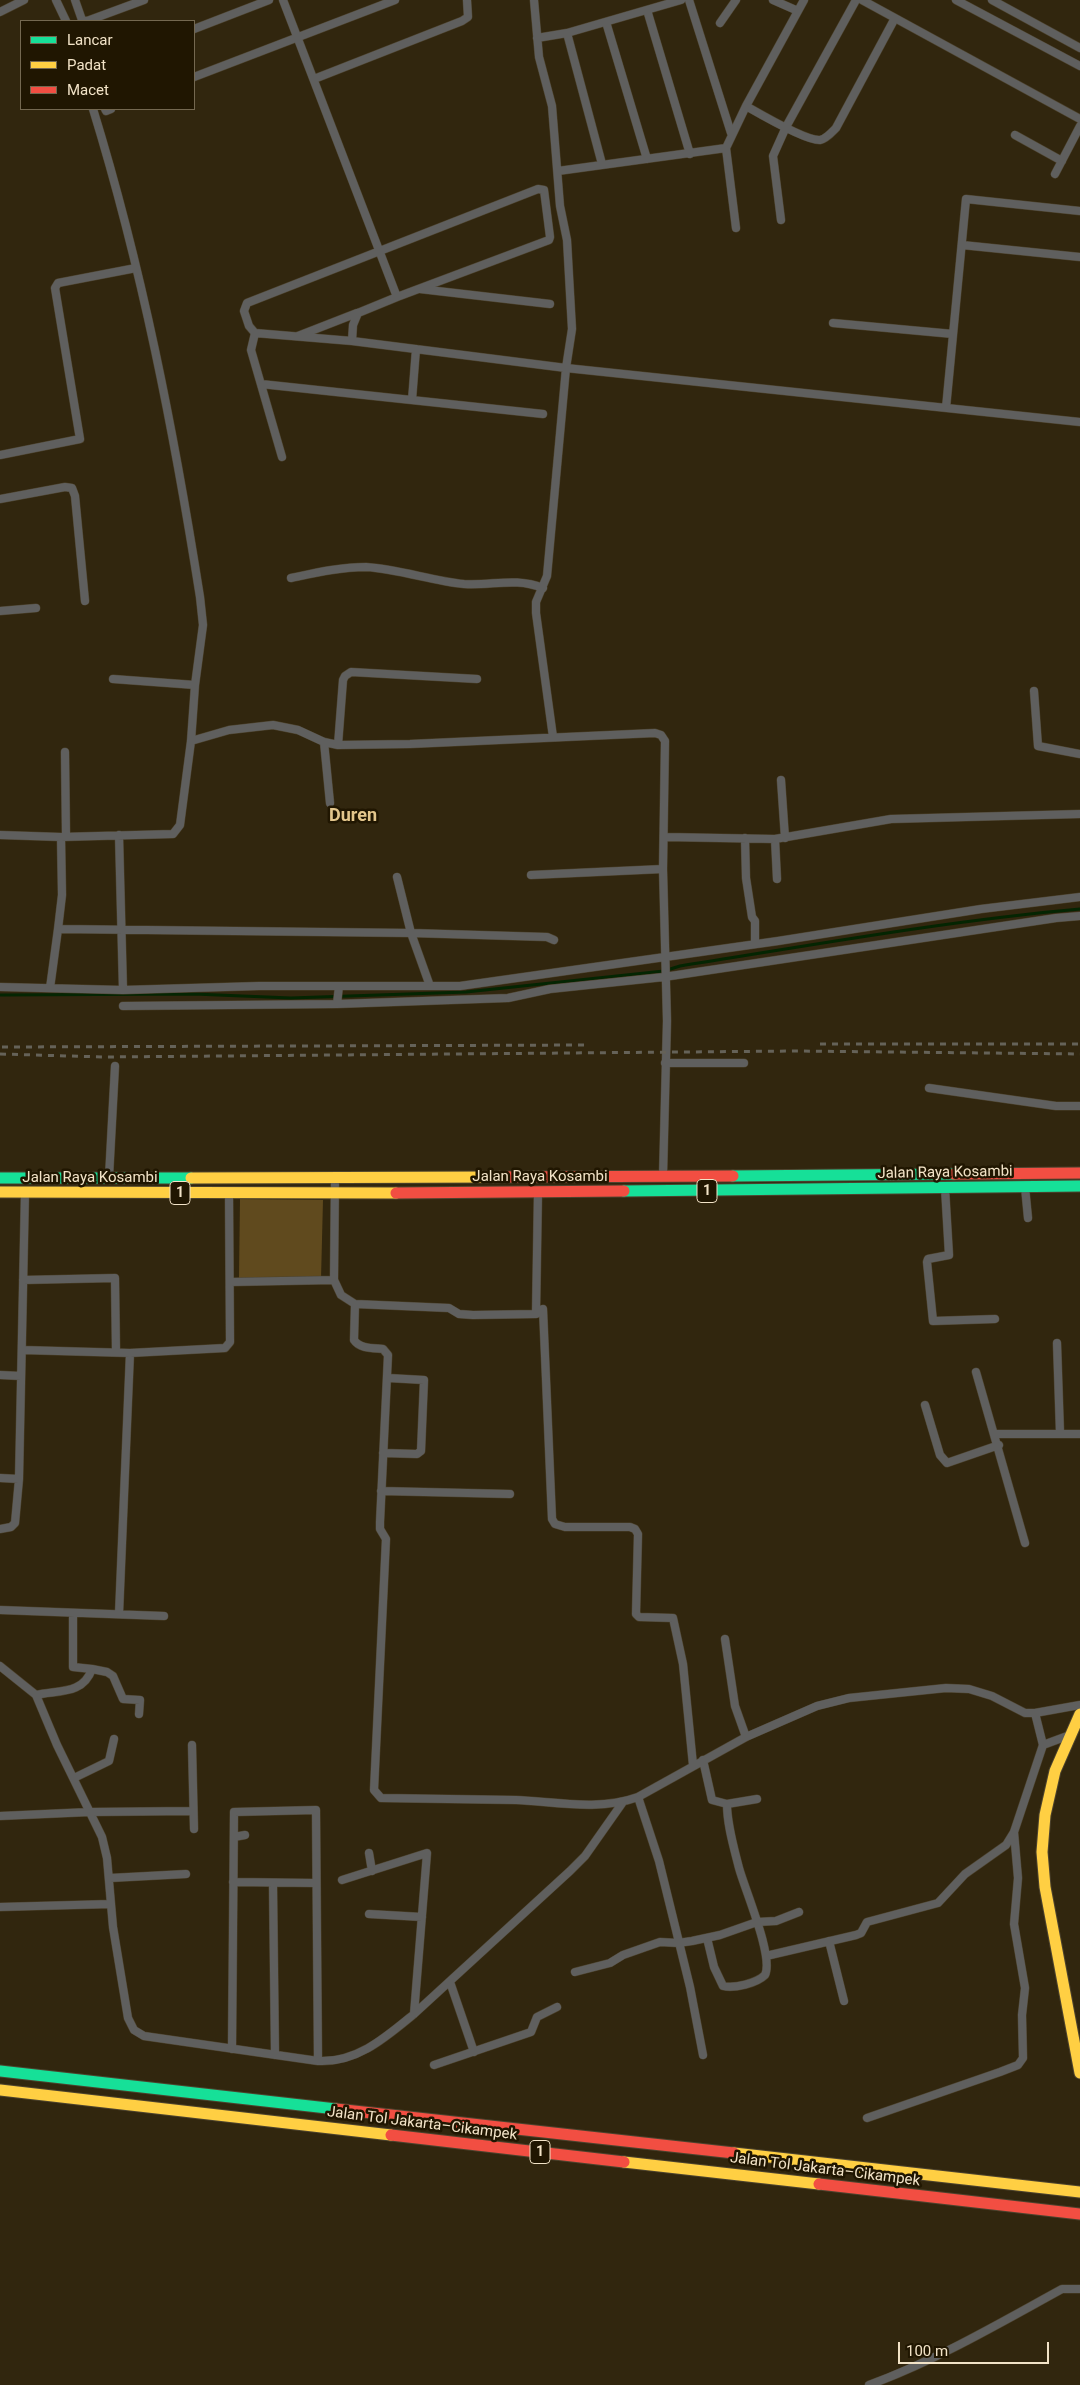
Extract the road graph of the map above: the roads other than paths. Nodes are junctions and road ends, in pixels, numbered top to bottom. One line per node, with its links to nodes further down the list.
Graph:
1 (24, 0): 21 (street)
2 (56, 0): 23 (street)
3 (75, 0): 24 (street)
4 (144, 0): 25 (street)
5 (269, 0): 28 (street)
6 (284, 0): 30 (street)
7 (396, 0): 30 (street)
8 (467, 0): 35 (street)
9 (534, 0): 31 (street)
10 (681, 0): 19 (street)
11 (689, 0): 41 (street)
12 (736, 0): 27 (street)
13 (773, 0): 20 (street)
14 (804, 0): 20 (street)
15 (856, 0): 40 (street)
16 (862, 0): 22 (street)
17 (956, 0): 33 (street)
18 (992, 0): 32 (street)
19 (647, 10): 26 (street); 44 (street)
20 (798, 11): 36 (street)
21 (0, 12)
22 (895, 18): 38 (street); 40 (street)
23 (66, 20)
24 (82, 20)
25 (90, 20)
26 (606, 22): 29 (street); 45 (street)
27 (720, 23)
28 (195, 28)
29 (567, 33): 31 (street); 47 (street)
30 (298, 37): 34 (street); 35 (street)
31 (537, 38): 48 (street)
32 (1080, 48)
33 (1080, 66)
34 (195, 77)
35 (314, 79): 54 (street)
36 (746, 106): 40 (street); 41 (street)
37 (93, 110): 56 (street)
38 (1080, 120)
39 (1080, 126): 46 (street)
40 (786, 128): 51 (street)
41 (732, 133): 43 (street)
42 (1015, 135): 46 (street)
43 (726, 148): 44 (street); 52 (street)
44 (690, 154): 45 (street)
45 (647, 159): 47 (street)
46 (1062, 161): 49 (street)
47 (602, 164): 48 (street)
48 (558, 171): 67 (street)
49 (1055, 174)
50 (1080, 211): 53 (street)
51 (781, 220)
52 (736, 228)
53 (962, 245): 55 (street); 63 (street)
54 (380, 250): 57 (street); 58 (street); 62 (street)
55 (1080, 257)
56 (136, 268): 73 (street); 83 (street)
57 (419, 289): 58 (street); 59 (street)
58 (397, 297): 60 (street)
59 (550, 304)
60 (358, 313): 64 (street); 65 (street)
61 (833, 324): 63 (street)
62 (255, 333): 64 (street); 68 (street)
63 (953, 334): 70 (street)
64 (296, 336): 65 (street)
65 (352, 341): 66 (street)
66 (416, 349): 67 (street); 69 (street)
67 (566, 368): 70 (street); 77 (street)
68 (261, 384): 69 (street); 74 (street)
69 (412, 400): 71 (street)
70 (946, 408): 72 (street)
71 (543, 414)
72 (1080, 422)
73 (0, 455)
74 (282, 456)
75 (0, 499): 78 (street)
76 (291, 578): 77 (street)
77 (543, 588): 85 (street)
78 (85, 601)
79 (36, 608): 80 (street)
80 (0, 612)
81 (113, 679): 83 (street)
82 (478, 679): 88 (street)
83 (195, 685): 86 (street)
84 (1034, 691): 90 (street)
85 (554, 737): 88 (street); 97 (street)
86 (191, 741): 87 (street); 96 (street)
87 (324, 742): 88 (street); 92 (street)
88 (338, 745)
89 (65, 752): 95 (street)
90 (1080, 754)
91 (781, 780): 99 (street)
92 (330, 803)
93 (1080, 814): 99 (street)
94 (0, 835): 95 (street)
95 (64, 836): 96 (street); 107 (street)
96 (119, 836): 108 (street)
97 (665, 837): 98 (street); 101 (street)
98 (745, 838): 100 (street); 111 (street)
99 (785, 838): 100 (street)
100 (775, 839): 104 (street)
101 (663, 869): 102 (street); 112 (street)
102 (532, 875)
103 (397, 877): 109 (street)
104 (777, 879)
105 (1080, 897): 111 (street)
106 (1080, 916): 113 (street)
107 (58, 929): 108 (street); 117 (street)
108 (121, 931): 109 (street); 119 (street)
109 (411, 933): 110 (street); 115 (street)
110 (554, 940)
111 (755, 943): 112 (street)
112 (665, 960): 113 (street); 114 (street)
113 (664, 975): 114 (street); 126 (street)
114 (550, 982): 122 (street); 122 (street)
115 (430, 986): 118 (street); 121 (street)
116 (0, 987): 117 (street)
117 (50, 988): 119 (street)
118 (339, 988): 120 (street); 124 (street)
119 (123, 990): 120 (street)
120 (172, 990): 123 (street)
121 (440, 994): 122 (street); 122 (street); 124 (street)
122 (458, 994)
123 (171, 1002): 124 (street); 125 (street)
124 (338, 1002)
125 (123, 1006)
126 (666, 1063): 127 (street); 132 (street)
127 (744, 1064)
128 (115, 1066): 133 (street)
129 (929, 1088): 130 (street)
130 (1080, 1106)
131 (1080, 1173): 132 (main road, Jalan Raya Kosambi / 1)
132 (663, 1176): 134 (main road, Jalan Raya Kosambi / 1)
133 (109, 1177): 134 (main road, Jalan Raya Kosambi / 1); 136 (main road, Jalan Raya Kosambi / 1)
134 (335, 1177): 144 (street)
135 (0, 1178): 136 (main road, Jalan Raya Kosambi / 1)
136 (14, 1178): 141 (main road)
137 (1080, 1186): 138 (main road, Jalan Raya Kosambi / 1)
138 (1025, 1187): 139 (main road, Jalan Raya Kosambi / 1); 145 (street)
139 (945, 1188): 142 (main road, Jalan Raya Kosambi / 1); 151 (street)
140 (0, 1192): 141 (main road, Jalan Raya Kosambi / 1)
141 (20, 1192): 143 (main road, Jalan Raya Kosambi / 1); 146 (street)
142 (538, 1192): 144 (main road, Jalan Raya Kosambi / 1); 149 (street)
143 (230, 1193): 144 (main road, Jalan Raya Kosambi / 1); 148 (street)
144 (335, 1194): 147 (street)
145 (1028, 1218)
146 (23, 1280): 153 (street); 154 (street)
147 (334, 1280): 148 (street); 149 (street)
148 (230, 1282): 155 (street)
149 (356, 1304): 159 (street)
150 (543, 1309): 190 (street)
151 (995, 1319)
152 (1057, 1343): 162 (street)
153 (22, 1350): 154 (street); 158 (street)
154 (116, 1352): 155 (street)
155 (130, 1353): 174 (street)
156 (976, 1372): 161 (street)
157 (0, 1375): 158 (street)
158 (22, 1376): 167 (street)
159 (388, 1378): 165 (street); 165 (street)
160 (925, 1406): 164 (street)
161 (995, 1434): 162 (street); 164 (street)
162 (1060, 1434): 163 (street)
163 (1080, 1434)
164 (999, 1445): 171 (street)
165 (382, 1453): 168 (street)
166 (0, 1478): 167 (street)
167 (19, 1479): 170 (street)
168 (381, 1492): 169 (street); 194 (street)
169 (510, 1494)
170 (0, 1528)
171 (1025, 1543)
172 (0, 1610): 173 (street)
173 (73, 1613): 174 (street); 178 (street)
174 (119, 1614): 175 (street)
175 (164, 1616)
176 (725, 1639): 185 (street)
177 (0, 1666): 179 (street)
178 (92, 1670): 179 (street); 182 (street)
179 (36, 1695): 191 (street)
180 (1080, 1705): 181 (street)
181 (1036, 1713): 185 (street); 188 (street)
182 (139, 1714)
183 (1080, 1714): 184 (main road)
184 (1070, 1734): 188 (street); 226 (main road)
185 (746, 1737): 189 (street)
186 (114, 1739): 191 (street)
187 (192, 1745): 196 (street)
188 (1043, 1745): 200 (street)
189 (703, 1760): 190 (street); 195 (street)
190 (693, 1765): 192 (street)
191 (74, 1778): 197 (street)
192 (638, 1797): 194 (street); 219 (street)
193 (757, 1799): 195 (street)
194 (623, 1802): 222 (street)
195 (727, 1804): 216 (street)
196 (193, 1811): 197 (street); 199 (street)
197 (90, 1812): 198 (street); 206 (street)
198 (0, 1816)
199 (194, 1829)
200 (1014, 1832): 218 (street); 237 (street)
201 (245, 1836): 202 (street)
202 (234, 1837): 208 (street); 209 (street)
203 (369, 1853): 204 (street)
204 (372, 1871): 207 (street); 215 (street)
205 (186, 1874): 206 (street)
206 (110, 1878): 211 (street)
207 (342, 1880)
208 (233, 1882): 210 (street); 228 (street)
209 (315, 1883): 210 (street); 232 (street)
210 (274, 1884): 230 (street)
211 (111, 1904): 212 (street); 228 (street)
212 (0, 1907)
213 (799, 1912): 216 (street)
214 (369, 1914): 215 (street)
215 (422, 1917): 225 (street)
216 (757, 1922): 217 (street); 220 (street)
217 (707, 1938): 219 (street); 220 (street)
218 (829, 1941): 220 (street); 223 (street)
219 (678, 1943): 221 (street); 231 (street)
220 (766, 1956)
221 (575, 1972)
222 (450, 1982): 225 (street); 229 (street)
223 (844, 2001)
224 (557, 2007): 229 (street)
225 (414, 2014): 232 (street)
226 (1071, 2032): 227 (street); 235 (main road)
227 (1080, 2041)
228 (232, 2049): 230 (street)
229 (474, 2052): 233 (street)
230 (275, 2055): 232 (street)
231 (703, 2055)
232 (318, 2061)
233 (434, 2065)
234 (0, 2071): 238 (main road, Jalan Tol Jakarta–Cikampek / 1)
235 (1080, 2072)
236 (0, 2090): 239 (main road, Jalan Tol Jakarta–Cikampek / 1)
237 (867, 2118)
238 (1080, 2192)
239 (1080, 2214)
240 (1080, 2289): 241 (street)
241 (869, 2385)

